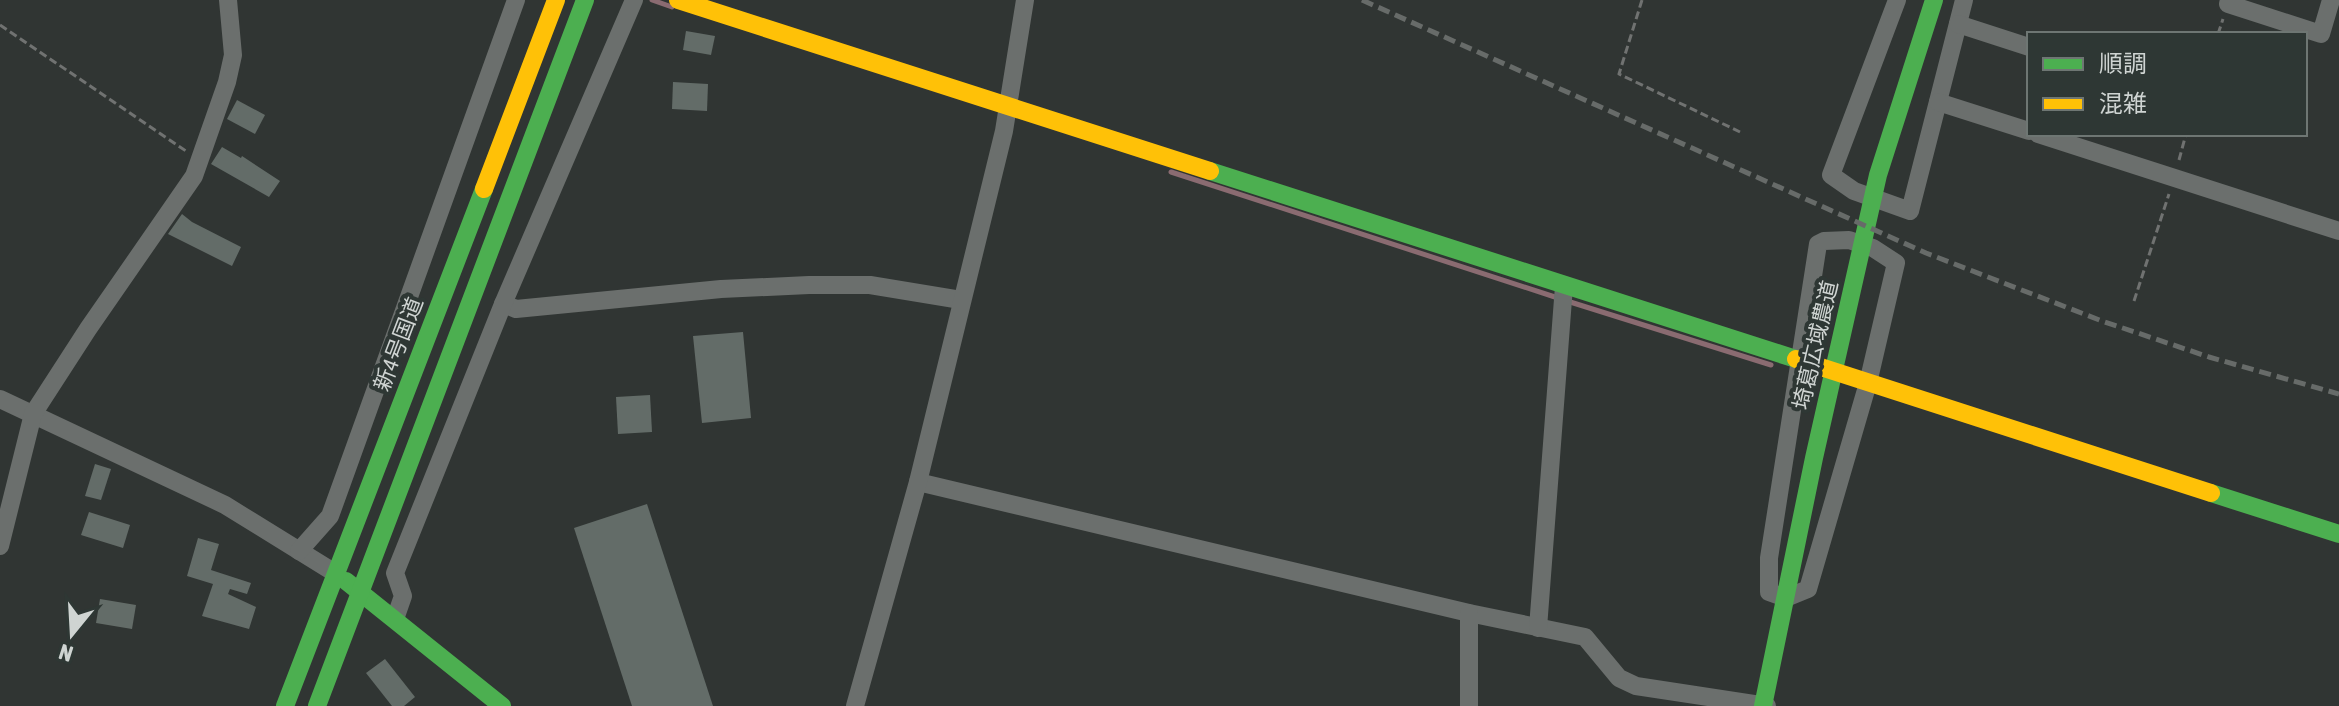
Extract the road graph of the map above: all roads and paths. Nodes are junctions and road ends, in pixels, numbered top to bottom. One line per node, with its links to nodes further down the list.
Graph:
1 (228, 0): 23 (street)
2 (516, 0): 37 (street)
3 (556, 0): 38 (main road, 新4号国道)
4 (585, 0): 39 (main road)
5 (634, 0): 29 (street)
6 (678, 0): 18 (main road)
7 (1025, 0): 18 (street)
8 (1642, 0): 20 (path)
9 (1897, 0): 17 (street)
10 (1934, 0): 40 (main road, 埼葛広域農道)
11 (1964, 0): 14 (street)
12 (2229, 0): 13 (street)
13 (2331, 0)
14 (1958, 24): 16 (street); 17 (street)
15 (0, 25): 23 (path)
16 (2027, 46)
17 (1938, 102): 19 (street)
18 (1008, 108): 26 (main road); 27 (street)
19 (2027, 130)
20 (1740, 132)
21 (2044, 136): 24 (street)
22 (2185, 136): 24 (path)
23 (199, 160): 33 (street)
24 (2174, 178): 25 (street); 28 (path)
25 (2339, 231)
26 (1564, 286): 30 (main road); 43 (street)
27 (961, 300): 29 (street); 34 (street)
28 (2134, 301)
29 (503, 304): 42 (street)
30 (1800, 361): 31 (main road); 31 (street); 40 (street)
31 (1868, 383): 35 (main road); 40 (street)
32 (0, 399): 33 (street)
33 (33, 414): 36 (street); 37 (street)
34 (918, 482): 41 (street); 47 (street)
35 (2339, 534)
36 (0, 546)
37 (299, 551): 38 (street)
38 (335, 573): 39 (main road); 44 (main road, 新4号国道)
39 (361, 592): 42 (main road); 45 (main road)
40 (1786, 598): 49 (main road, 埼葛広域農道)
41 (1469, 613): 43 (street); 48 (street)
42 (395, 619): 46 (main road)
43 (1538, 628): 49 (street)
44 (285, 706)
45 (317, 706)
46 (502, 706)
47 (855, 706)
48 (1469, 706)
49 (1764, 706)

